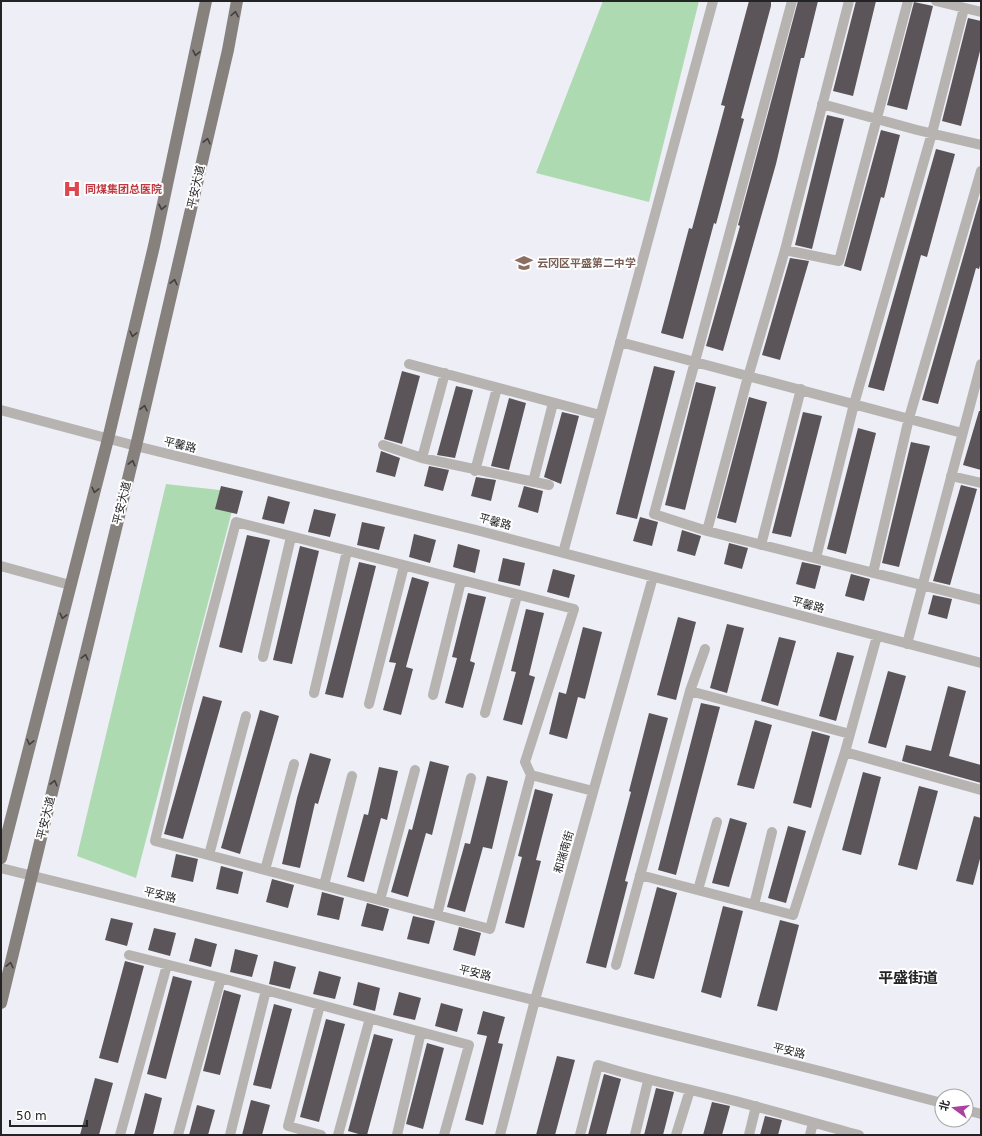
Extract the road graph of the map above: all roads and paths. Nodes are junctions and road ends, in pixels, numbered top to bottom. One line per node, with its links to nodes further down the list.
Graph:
1 (206, 1): 30 (main road, one-way to 30)
2 (237, 1): 32 (main road, 平安大道, one-way to 2)
3 (713, 1): 16 (street)
4 (792, 1): 17 (street)
5 (850, 1): 10 (street)
6 (908, 1): 11 (street)
7 (936, 1): 8 (street)
8 (964, 8): 9 (street); 12 (street)
9 (981, 12)
10 (822, 104): 11 (street); 15 (street)
11 (876, 119): 12 (street); 15 (street)
12 (932, 133): 13 (street); 25 (street)
13 (981, 145)
14 (981, 171): 28 (street)
15 (785, 250): 21 (street)
16 (620, 342): 17 (street); 27 (street)
17 (694, 361): 21 (street); 39 (street)
18 (409, 364): 20 (street)
19 (981, 364): 29 (street)
20 (445, 373): 22 (street); 33 (street)
21 (749, 375): 23 (street); 39 (street)
22 (497, 388): 24 (street); 34 (street)
23 (801, 390): 25 (street); 41 (street)
24 (553, 403): 27 (street); 36 (street)
25 (854, 404): 28 (street); 44 (street)
26 (1, 410): 30 (street, 平馨路)
27 (600, 416): 43 (street)
28 (909, 418): 29 (street); 47 (street)
29 (962, 433): 35 (street)
30 (108, 439): 32 (street, 平馨路); 50 (main road, one-way to 50)
31 (383, 445): 33 (street)
32 (136, 446): 43 (street, 平馨路); 81 (main road, 平安大道, one-way to 32)
33 (422, 458): 34 (street)
34 (475, 471): 36 (street)
35 (951, 476): 37 (street); 51 (street)
36 (532, 482): 38 (street)
37 (981, 483)
38 (549, 485)
39 (707, 531): 41 (street)
40 (291, 537): 42 (street); 57 (street); 76 (street)
41 (761, 545): 44 (street)
42 (347, 552): 46 (street); 60 (street)
43 (563, 553): 48 (street, 平馨路)
44 (816, 558): 47 (street)
45 (1, 566): 50 (street)
46 (404, 566): 49 (street); 62 (street)
47 (872, 573): 51 (street)
48 (653, 577): 54 (street, 平馨路); 73 (street, 和瑞南街)
49 (461, 581): 52 (street); 61 (street)
50 (70, 585): 77 (main road, one-way to 77)
51 (923, 586): 53 (street); 55 (street)
52 (518, 596): 63 (street); 69 (street)
53 (980, 597)
54 (877, 636): 55 (street, 平馨路); 65 (street)
55 (907, 644): 58 (street, 平馨路)
56 (705, 649): 59 (street)
57 (263, 657)
58 (981, 663)
59 (690, 691): 65 (street); 80 (street)
60 (314, 693)
61 (433, 695)
62 (369, 704)
63 (485, 713)
64 (246, 716): 76 (street)
65 (850, 734): 66 (street)
66 (845, 752): 72 (street); 85 (street)
67 (294, 764): 79 (street)
68 (415, 770): 84 (street)
69 (531, 775): 73 (street); 86 (street)
70 (352, 776): 82 (street)
71 (471, 778): 86 (street)
72 (981, 790)
73 (594, 791): 92 (street, 和瑞南街)
74 (717, 822): 83 (street)
75 (772, 832): 85 (street)
76 (209, 855): 79 (street)
77 (1, 858)
78 (1, 868): 81 (street, 平安路)
79 (265, 870): 82 (street)
80 (640, 875): 83 (street); 89 (street)
81 (32, 876): 92 (street, 平安路); 93 (main road, 平安大道, one-way to 81)
82 (324, 885): 84 (street)
83 (698, 890): 85 (street)
84 (380, 900): 86 (street)
85 (754, 905)
86 (437, 915)
87 (128, 955): 88 (street)
88 (166, 965): 90 (street); 102 (street)
89 (616, 965)
90 (221, 978): 91 (street); 103 (street)
91 (266, 990): 94 (street); 104 (street)
92 (535, 1000): 99 (street, 平安路); 109 (street, 和瑞南街)
93 (1, 1003)
94 (320, 1005): 95 (street); 105 (street)
95 (370, 1018): 96 (street); 106 (street)
96 (421, 1032): 107 (street); 108 (street)
97 (648, 1081): 98 (street); 110 (street); 111 (street)
98 (690, 1090): 100 (street); 112 (street)
99 (934, 1101)
100 (756, 1106): 101 (street); 113 (street)
101 (812, 1123): 114 (street); 115 (street)
102 (120, 1135)
103 (178, 1135)
104 (230, 1135)
105 (321, 1135)
106 (338, 1135)
107 (397, 1135)
108 (444, 1135)
109 (500, 1135)
110 (580, 1135)
111 (635, 1135)
112 (676, 1135)
113 (749, 1135)
114 (810, 1135)
115 (860, 1135)

